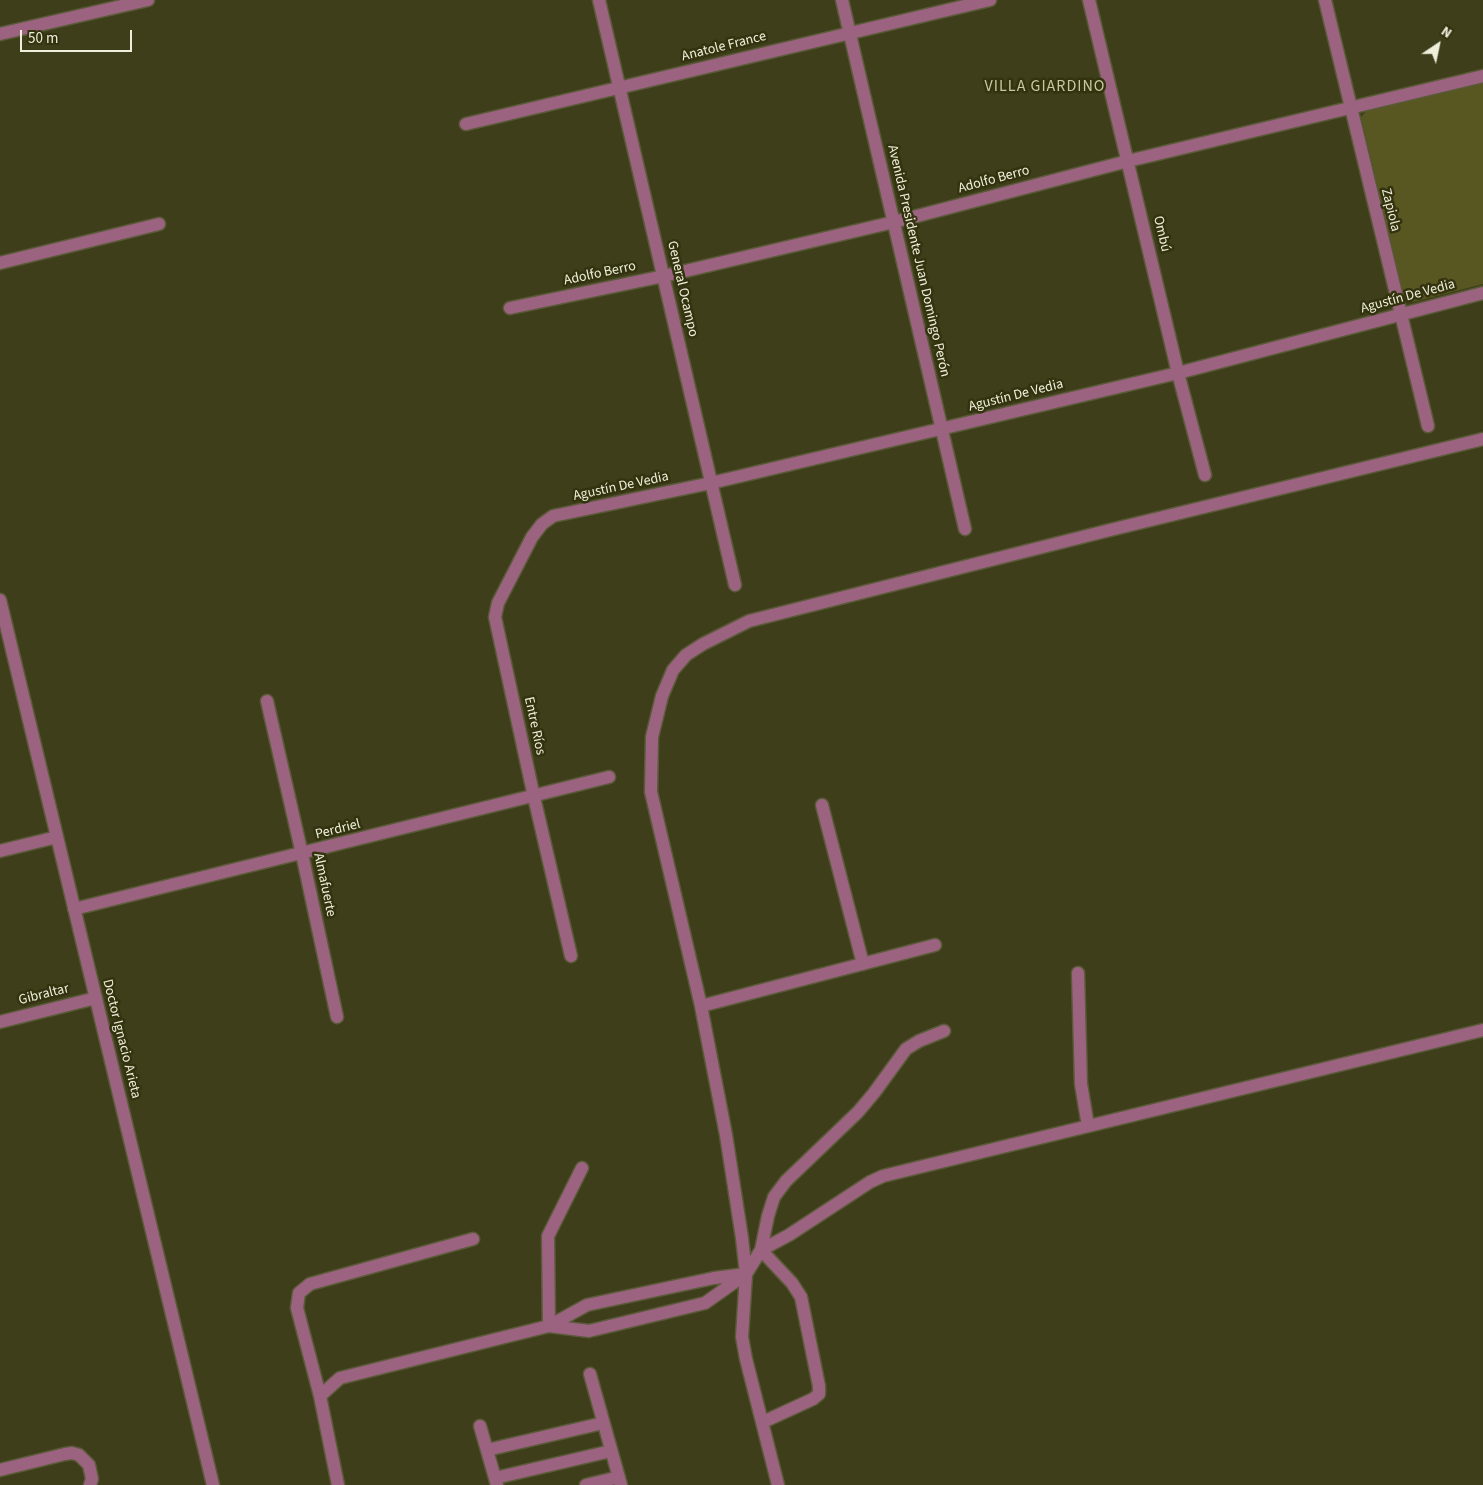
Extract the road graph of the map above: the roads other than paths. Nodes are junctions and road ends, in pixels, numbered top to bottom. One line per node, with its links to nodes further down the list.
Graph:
1 (148, 0): 7 (street)
2 (599, 0): 11 (street, General Ocampo)
3 (842, 0): 8 (street, Avenida Presidente Juan Domingo Perón)
4 (990, 0): 8 (street, Anatole France)
5 (1089, 0): 14 (street, Ombú)
6 (1324, 0): 12 (street, Zapiola)
7 (111, 4): 9 (street)
8 (850, 32): 11 (street, Anatole France); 15 (street, Avenida Presidente Juan Domingo Perón)
9 (0, 34)
10 (1483, 76): 12 (street, Adolfo Berro)
11 (620, 88): 13 (street, Anatole France); 18 (street, General Ocampo)
12 (1349, 107): 14 (street, Adolfo Berro); 21 (street, Zapiola)
13 (466, 124)
14 (1128, 161): 15 (street, Adolfo Berro); 22 (street, Ombú)
15 (894, 222): 18 (street, Adolfo Berro); 24 (street, Avenida Presidente Juan Domingo Perón)
16 (159, 224): 17 (street)
17 (0, 263)
18 (664, 276): 20 (street, Adolfo Berro); 27 (street, General Ocampo)
19 (1483, 293): 21 (street, Agustín De Vedia)
20 (510, 308)
21 (1401, 315): 22 (street, Agustín De Vedia); 23 (street, Zapiola)
22 (1178, 372): 24 (street, Agustín De Vedia); 26 (street, Ombú)
23 (1428, 426)
24 (941, 430): 27 (street, Agustín De Vedia); 29 (street, Avenida Presidente Juan Domingo Perón)
25 (1483, 439): 46 (street)
26 (1205, 475)
27 (711, 483): 28 (street, Agustín De Vedia); 30 (street, General Ocampo)
28 (552, 516): 35 (street, Entre Ríos)
29 (965, 529)
30 (735, 585)
31 (0, 600): 32 (street, Doctor Ignacio Arieta)
32 (6, 649): 37 (street, Doctor Ignacio Arieta)
33 (267, 701): 39 (street, Almafuerte)
34 (609, 777): 35 (street, Perdriel)
35 (534, 797): 39 (street, Perdriel); 42 (street, Entre Ríos)
36 (822, 805): 43 (street)
37 (57, 837): 38 (street); 40 (street, Doctor Ignacio Arieta)
38 (0, 851)
39 (302, 854): 40 (street, Perdriel); 47 (street, Almafuerte)
40 (74, 909): 45 (street, Doctor Ignacio Arieta)
41 (935, 945): 43 (street)
42 (571, 956)
43 (863, 964): 46 (street)
44 (1078, 973): 51 (street)
45 (96, 998): 48 (street, Gibraltar); 70 (street, Doctor Ignacio Arieta)
46 (701, 1006): 55 (street)
47 (337, 1017)
48 (0, 1022)
49 (1483, 1030): 51 (street)
50 (944, 1031): 54 (street)
51 (1088, 1126): 54 (street)
52 (582, 1168): 56 (street)
53 (473, 1239): 58 (street)
54 (761, 1250): 55 (street); 59 (street)
55 (746, 1274): 56 (street); 56 (street); 59 (street)
56 (549, 1326): 58 (street)
57 (590, 1374): 60 (street)
58 (320, 1396): 71 (street)
59 (763, 1422): 73 (street)
60 (603, 1423): 62 (street); 63 (street)
61 (480, 1426): 62 (street)
62 (487, 1450): 66 (street)
63 (611, 1451): 66 (street); 67 (street)
64 (0, 1470): 65 (street)
65 (92, 1471): 68 (street); 69 (street)
66 (496, 1481)
67 (620, 1481): 72 (street)
68 (90, 1485)
69 (95, 1485)
70 (213, 1485)
71 (338, 1485)
72 (586, 1485)
73 (778, 1485)

